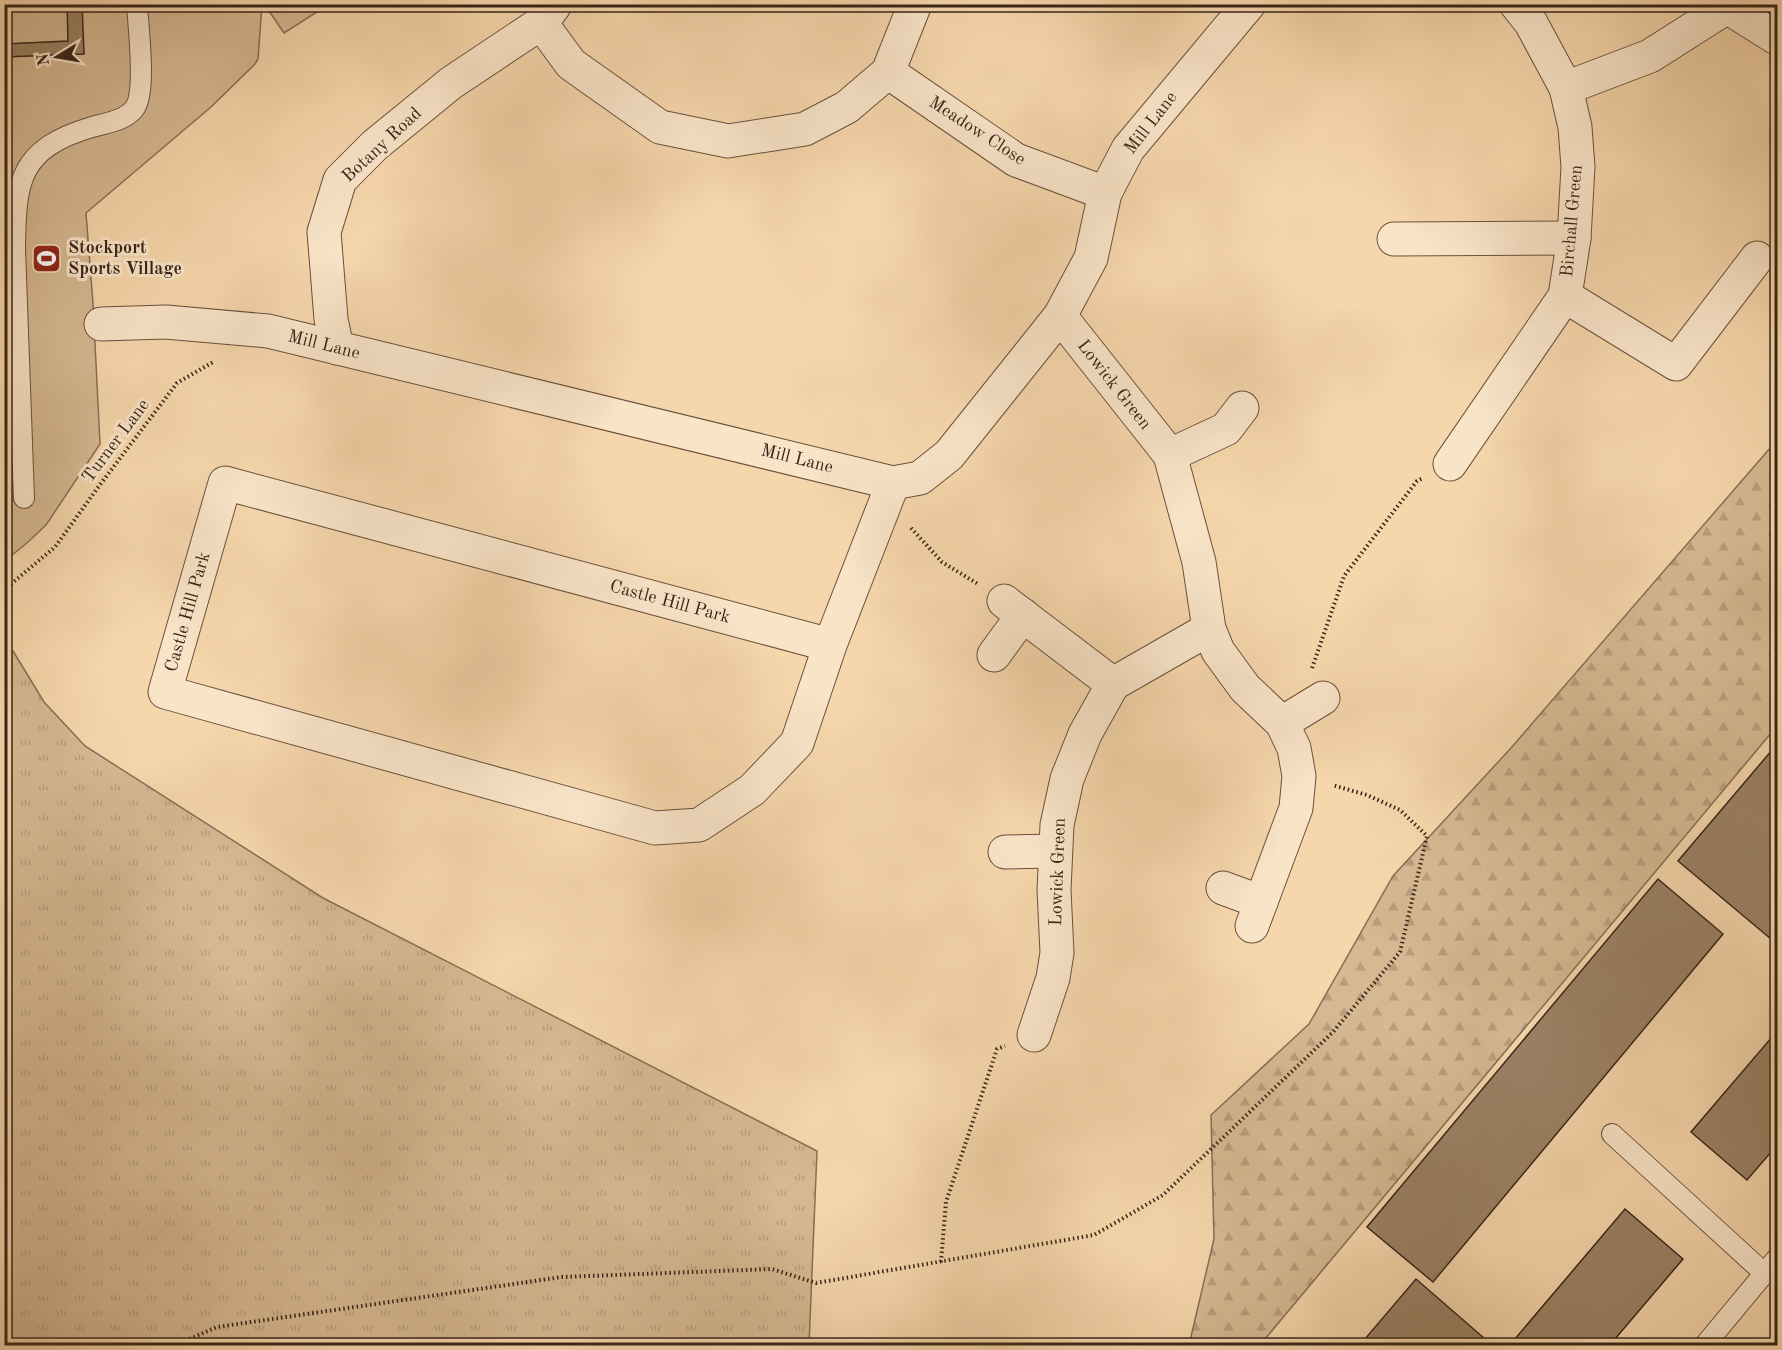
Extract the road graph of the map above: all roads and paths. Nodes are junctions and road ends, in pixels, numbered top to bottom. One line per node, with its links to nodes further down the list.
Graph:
1 (137, 4): 23 (lane)
2 (915, 4): 8 (street)
3 (1248, 4): 10 (street, Mill Lane)
4 (1516, 4): 9 (street, Birchall Green)
5 (1728, 6): 7 (street); 9 (street)
6 (548, 14): 8 (street); 17 (street, Botany Road)
7 (1778, 39)
8 (888, 72): 10 (street, Meadow Close)
9 (1566, 88): 11 (street, Birchall Green)
10 (1105, 193): 15 (street, Mill Lane)
11 (1574, 238): 12 (street); 14 (street, Birchall Green)
12 (1394, 239)
13 (1757, 258): 14 (street)
14 (1565, 296): 21 (street, Birchall Green)
15 (1060, 316): 20 (street, Lowick Green); 22 (street, Mill Lane)
16 (101, 324): 17 (street, Mill Lane)
17 (337, 348): 22 (street, Mill Lane)
18 (217, 360): 24 (path, Turner Lane)
19 (1242, 408): 20 (street)
20 (1170, 455): 26 (street, Lowick Green)
21 (1450, 464): 30 (path)
22 (893, 483): 25 (path); 27 (street, Castle Hill Park)
23 (24, 498)
24 (4, 590)
25 (1014, 608): 28 (street); 29 (street)
26 (1209, 629): 29 (street); 31 (street, Lowick Green)
27 (830, 645): 27 (street, Castle Hill Park)
28 (994, 655)
29 (1113, 684): 33 (street, Lowick Green)
30 (1317, 701): 31 (street)
31 (1282, 723): 32 (street)
32 (1299, 776): 35 (street); 39 (path)
33 (1055, 851): 34 (street); 36 (street, Lowick Green)
34 (1005, 852)
35 (1223, 888)
36 (1034, 1035): 39 (path)
37 (1612, 1134): 40 (lane)
38 (1778, 1257): 40 (lane)
39 (941, 1262): 41 (path)
40 (1764, 1274): 42 (lane)
41 (173, 1346)
42 (1704, 1346)

